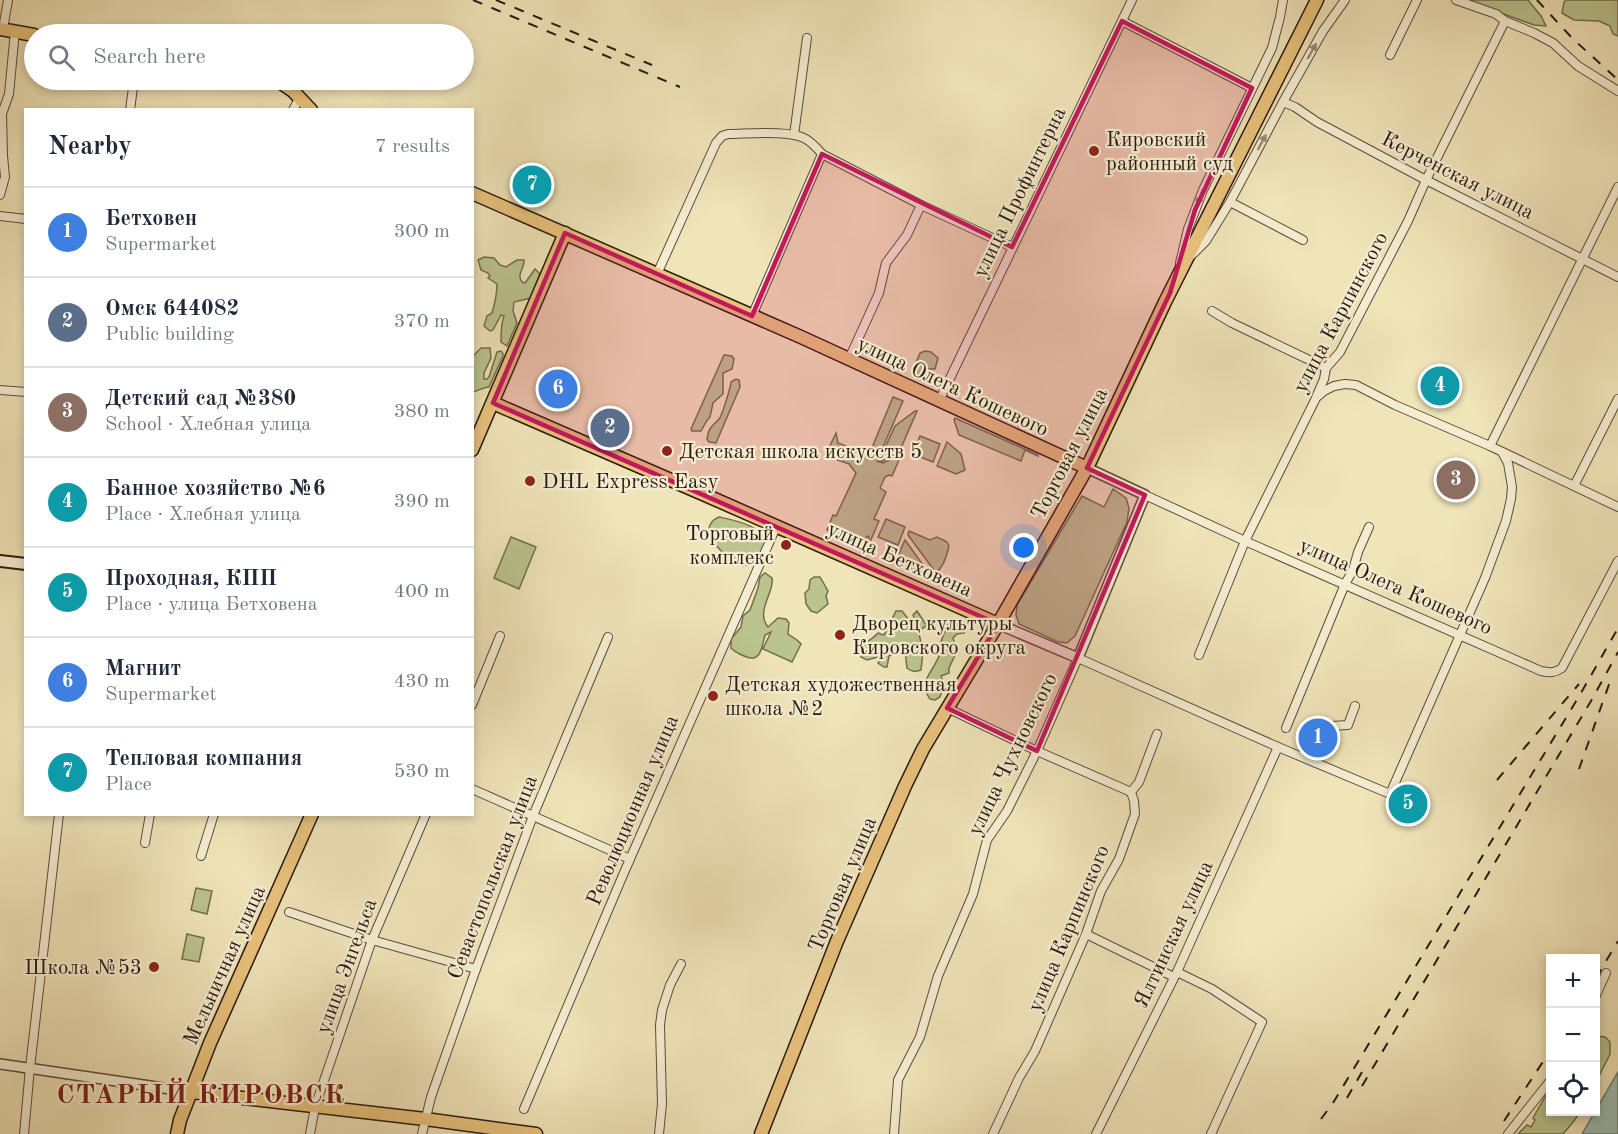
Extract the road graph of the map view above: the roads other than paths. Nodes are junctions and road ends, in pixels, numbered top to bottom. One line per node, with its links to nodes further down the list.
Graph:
1 (8, 0): 10 (street)
2 (1132, 0): 8 (street, улица Профинтерна)
3 (1282, 0): 14 (street)
4 (1316, 0): 35 (main road, Торговая улица)
5 (1345, 0): 18 (street, one-way to 5)
6 (1417, 0): 13 (street)
7 (1456, 0): 9 (street)
8 (1122, 21): 14 (street); 33 (street, улица Профинтерна)
9 (1505, 21): 17 (street); 23 (street, улица Карпинского)
10 (6, 30): 11 (main road); 26 (street)
11 (24, 33)
12 (807, 38): 21 (street)
13 (1390, 55)
14 (1252, 88): 38 (street, one-way to 38)
15 (133, 90): 20 (street)
16 (286, 90): 19 (main road)
17 (1618, 91)
18 (1283, 102): 23 (street, Керченская улица); 27 (street, one-way to 18)
19 (296, 104)
20 (130, 108)
21 (794, 135): 22 (street); 36 (street)
22 (822, 154): 28 (street); 40 (street)
23 (1426, 180): 34 (street, Керченская улица); 42 (street, улица Карпинского)
24 (1618, 187): 34 (street)
25 (474, 194): 31 (main road, улица Олега Кошевого)
26 (0, 195)
27 (1230, 202): 32 (street); 35 (street)
28 (921, 205): 33 (street); 41 (street)
29 (0, 216): 30 (street)
30 (24, 219)
31 (564, 233): 36 (main road, улица Олега Кошевого); 48 (main road)
32 (1303, 240)
33 (1012, 247): 47 (street, улица Профинтерна)
34 (1582, 259): 37 (street, Керченская улица); 50 (street)
35 (1186, 261): 38 (main road, Торговая улица)
36 (657, 274): 40 (main road, улица Олега Кошевого)
37 (1618, 277)
38 (1170, 294): 52 (main road, Торговая улица)
39 (1212, 311): 42 (street)
40 (752, 316): 41 (main road, улица Олега Кошевого)
41 (849, 359): 47 (main road, улица Олега Кошевого)
42 (1326, 368): 46 (street, улица Карпинского)
43 (0, 390): 44 (street)
44 (24, 392)
45 (1618, 399): 53 (street)
46 (1315, 400): 50 (street); 58 (street, улица Карпинского)
47 (939, 401): 52 (main road, улица Олега Кошевого)
48 (494, 403): 49 (main road); 56 (main road, улица Бетховена)
49 (474, 446)
50 (1490, 446): 51 (street)
51 (1502, 452): 53 (street); 64 (street)
52 (1087, 468): 54 (street, улица Олега Кошевого); 63 (main road, Торговая улица)
53 (1574, 486): 55 (street)
54 (1145, 495): 58 (street, улица Олега Кошевого); 68 (street, улица Чухновского)
55 (1618, 507)
56 (776, 526): 63 (main road, улица Бетховена); 87 (street, Революционная улица)
57 (1369, 527): 62 (street)
58 (1245, 541): 62 (street, улица Олега Кошевого); 67 (street, улица Карпинского)
59 (0, 561): 61 (main road)
60 (1618, 561): 64 (street, улица Олега Кошевого)
61 (24, 564)
62 (1345, 584): 64 (street, улица Олега Кошевого); 72 (street)
63 (998, 624): 68 (street, улица Бетховена); 71 (main road, Торговая улица)
64 (1459, 634): 76 (street, улица Бетховена)
65 (500, 636): 69 (street)
66 (608, 637): 84 (street, Севастопольская улица)
67 (1199, 655)
68 (1078, 658): 74 (street, улица Бетховена); 75 (street, улица Чухновского)
69 (474, 700)
70 (1355, 706): 76 (street)
71 (947, 708): 75 (street); 109 (main road, Торговая улица)
72 (1286, 728)
73 (1157, 734): 78 (street)
74 (1278, 747): 76 (street, улица Бетховена); 94 (street, Ялтинская улица)
75 (1037, 751): 78 (street); 110 (street, улица Чухновского)
76 (1316, 763)
77 (474, 790): 84 (street)
78 (1131, 792): 89 (street, улица Карпинского)
79 (59, 816): 97 (street)
80 (150, 816): 85 (street)
81 (213, 816): 86 (street)
82 (311, 816): 99 (main road, Мельничная улица)
83 (425, 816): 90 (street, улица Энгельса)
84 (533, 816): 87 (street); 92 (street, Севастопольская улица)
85 (145, 843)
86 (201, 856)
87 (630, 859): 101 (street, Революционная улица)
88 (289, 912): 90 (street)
89 (1086, 934): 94 (street); 111 (street, улица Карпинского)
90 (372, 940): 92 (street); 100 (street, улица Энгельса)
91 (681, 964): 108 (street)
92 (476, 969): 102 (street, Севастопольская улица)
93 (1606, 973): 95 (street)
94 (1176, 974): 112 (street, Ялтинская улица); 113 (street)
95 (1600, 986)
96 (0, 1064): 97 (street)
97 (30, 1068): 99 (street); 103 (street)
98 (1546, 1087): 114 (street)
99 (191, 1092): 100 (main road); 104 (main road, Мельничная улица)
100 (315, 1107): 102 (main road); 105 (street, улица Энгельса)
101 (524, 1108)
102 (425, 1119): 106 (street, Севастопольская улица); 107 (main road)
103 (24, 1134)
104 (177, 1134)
105 (310, 1134)
106 (422, 1134)
107 (536, 1134)
108 (659, 1134)
109 (761, 1134)
110 (894, 1134)
111 (993, 1134)
112 (1096, 1134)
113 (1211, 1134)
114 (1508, 1134)

